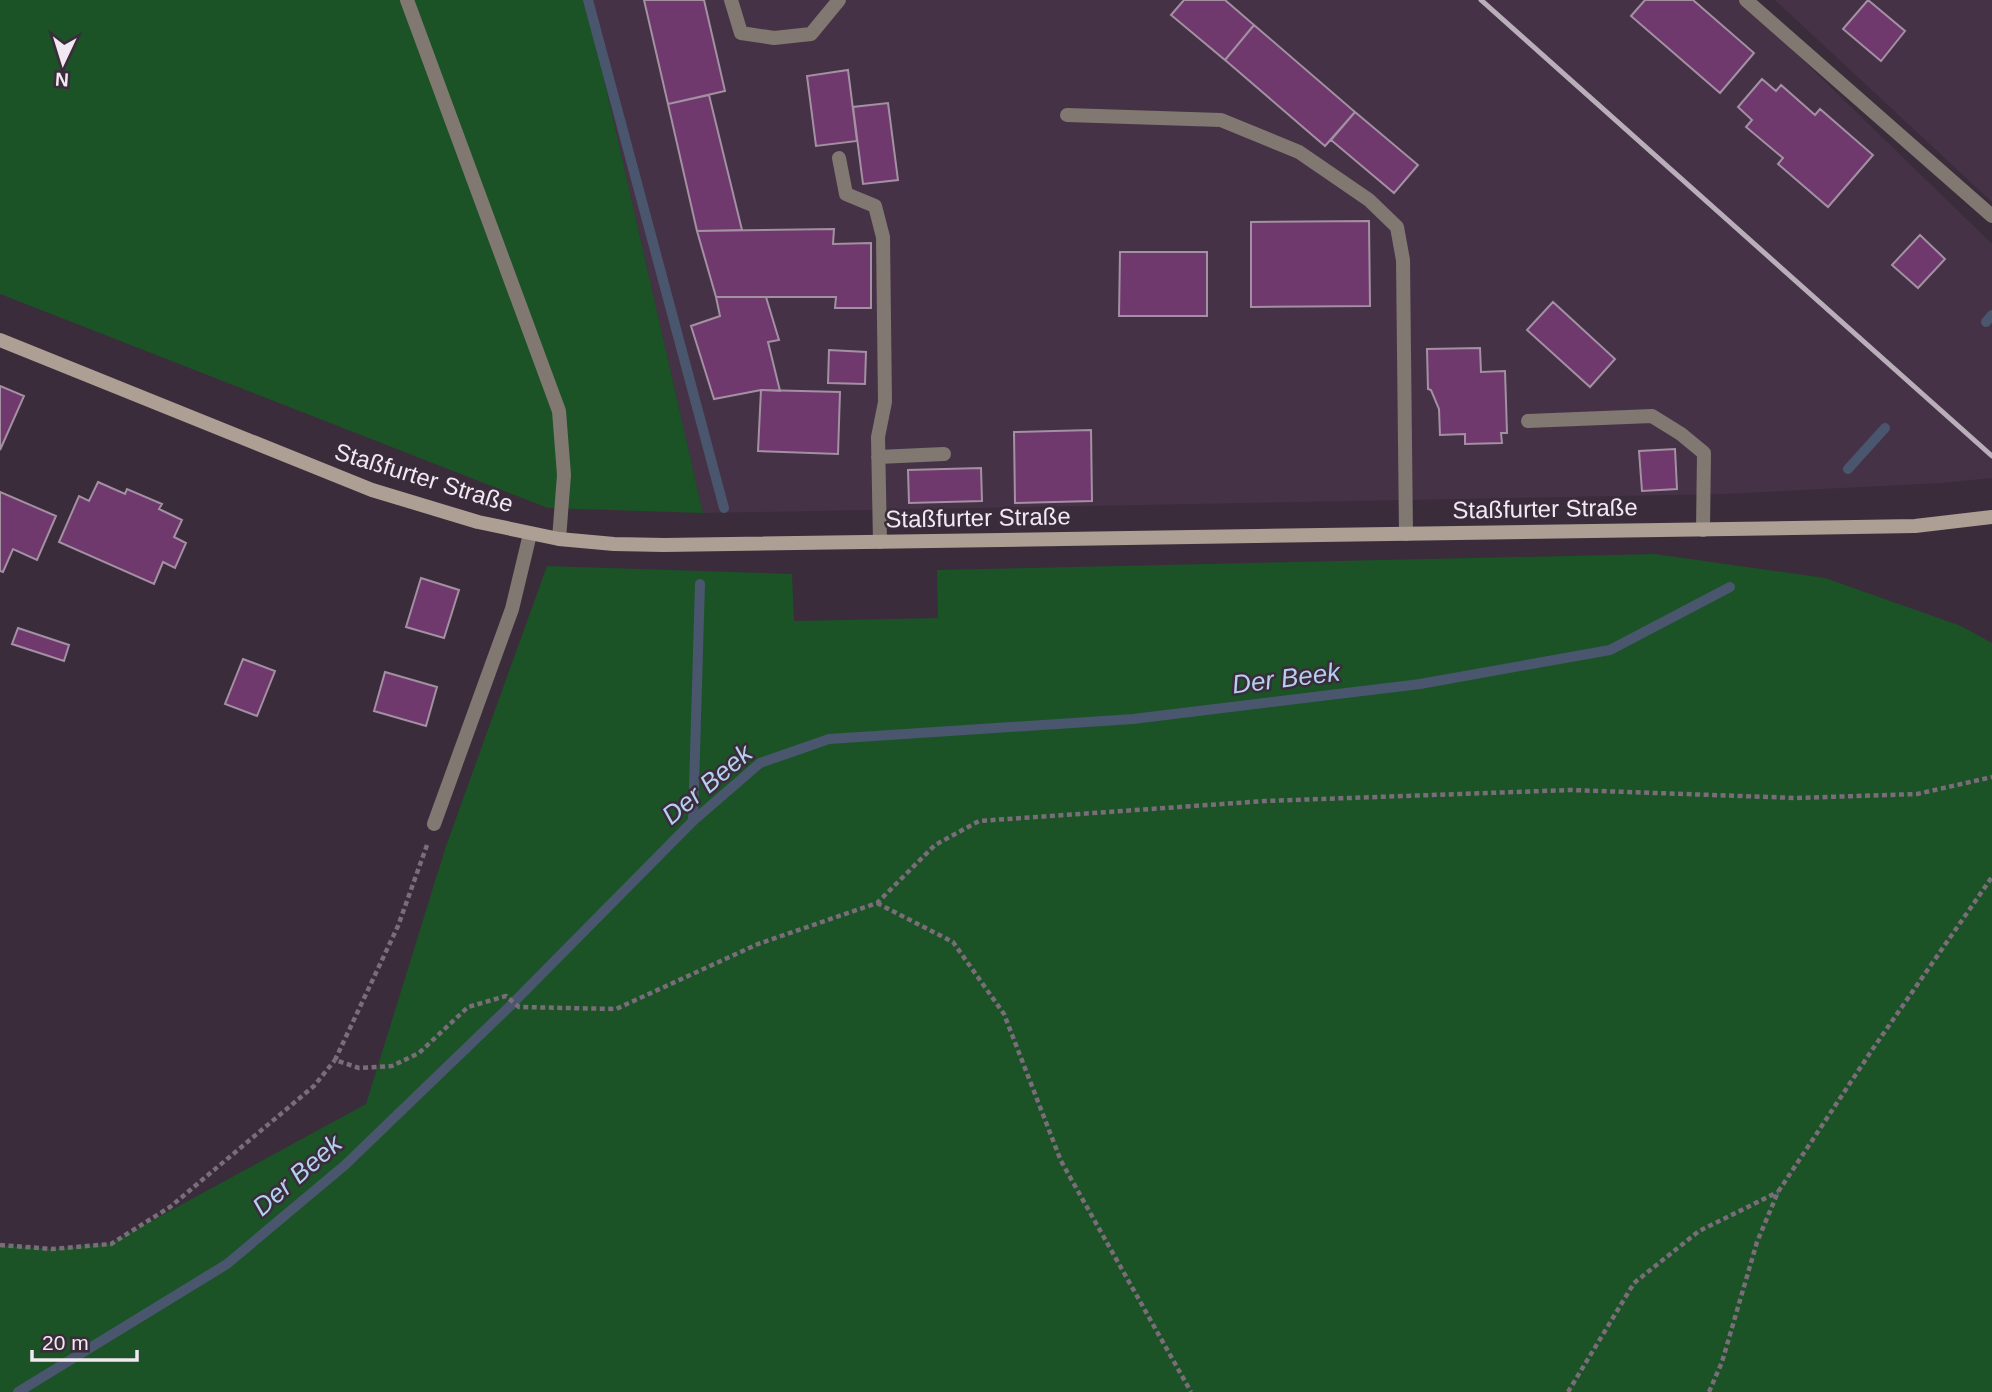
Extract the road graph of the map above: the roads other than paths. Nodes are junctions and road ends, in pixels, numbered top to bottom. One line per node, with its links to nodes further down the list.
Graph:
1 (407, 0): 16 (street)
2 (731, 0): 3 (street)
3 (839, 0)
4 (1746, 0): 7 (street)
5 (1067, 115): 15 (street)
6 (839, 158): 11 (street)
7 (1992, 216)
8 (0, 340): 14 (main road, Staßfurter Straße)
9 (1528, 421): 13 (street)
10 (944, 454): 11 (street)
11 (878, 457): 17 (street)
12 (1992, 517): 13 (main road, Staßfurter Straße)
13 (1703, 530): 15 (main road, Staßfurter Straße)
14 (530, 534): 16 (main road, Staßfurter Straße); 18 (street)
15 (1406, 534): 17 (main road, Staßfurter Straße)
16 (559, 539): 17 (main road, Staßfurter Straße)
17 (880, 542)
18 (434, 824)

